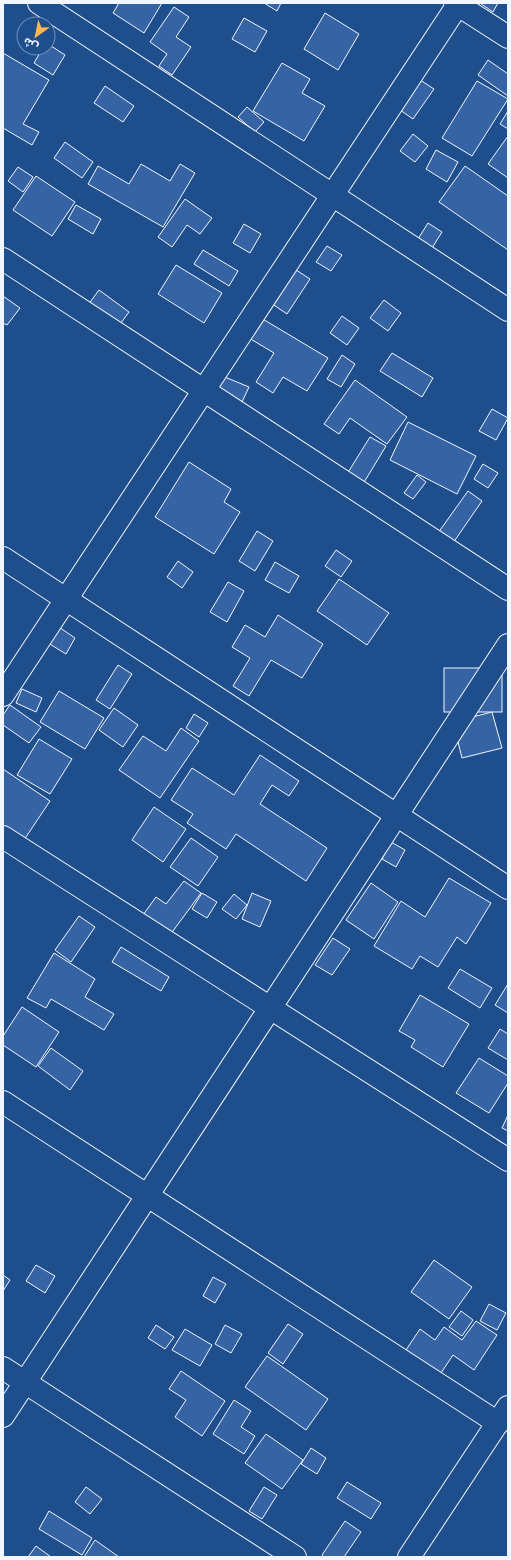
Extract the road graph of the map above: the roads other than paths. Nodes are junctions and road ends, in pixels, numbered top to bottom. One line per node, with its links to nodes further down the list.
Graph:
1 (39, 3): 4 (street)
2 (457, 4): 3 (street); 4 (street)
3 (508, 37)
4 (332, 195): 6 (street); 7 (street)
5 (3, 259): 7 (street)
6 (508, 310)
7 (204, 390): 9 (street); 10 (street)
8 (3, 558): 10 (street)
9 (508, 589)
10 (66, 599): 12 (street); 13 (street)
11 (508, 645): 13 (street)
12 (3, 695)
13 (397, 815): 15 (street); 16 (street)
14 (3, 837): 16 (street)
15 (508, 888)
16 (270, 1008): 18 (street); 19 (street)
17 (3, 1102): 19 (street)
18 (508, 1160)
19 (147, 1195): 21 (street); 22 (street)
20 (3, 1368): 21 (street)
21 (25, 1382): 23 (street); 24 (street)
22 (503, 1415): 25 (street)
23 (3, 1416)
24 (295, 1557)
25 (408, 1557)

